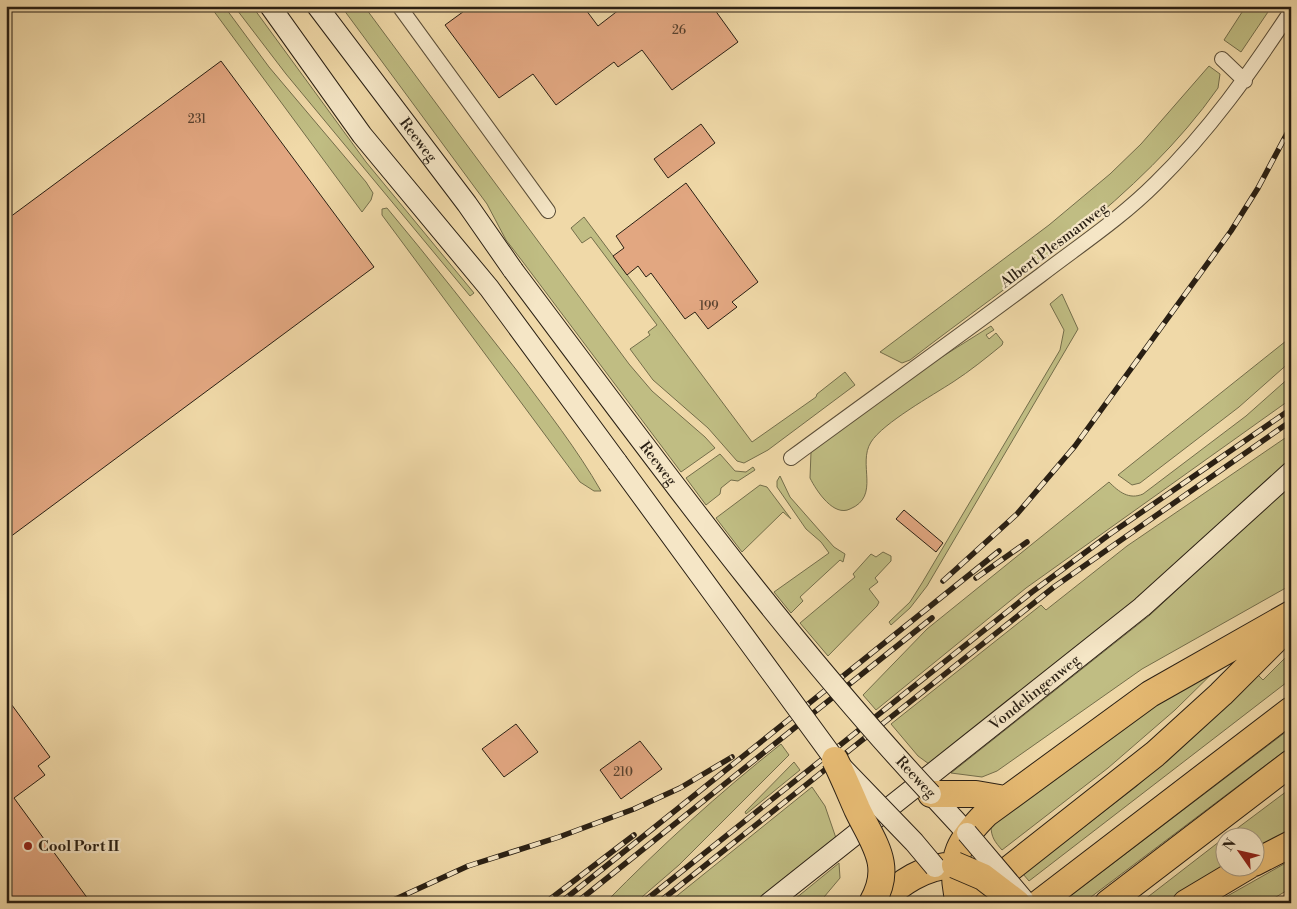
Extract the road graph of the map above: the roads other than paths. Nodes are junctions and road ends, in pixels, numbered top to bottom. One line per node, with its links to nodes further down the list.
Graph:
1 (270, 6): 13 (main road, bridge)
2 (317, 6): 15 (main road, Reeweg, bridge)
3 (399, 6): 7 (street)
4 (1291, 11): 6 (street, Albert Plesmanweg)
5 (1222, 59): 6 (street)
6 (1245, 81): 8 (street, Albert Plesmanweg)
7 (548, 211)
8 (791, 458)
9 (1291, 472): 23 (main road, Vondelingenweg)
10 (1291, 614): 16 (highway)
11 (1291, 624): 22 (highway)
12 (1291, 710): 28 (highway)
13 (835, 760): 20 (main road, bridge); 24 (highway, bridge)
14 (1291, 763): 29 (highway)
15 (931, 794): 16 (highway); 17 (main road, Reeweg)
16 (1005, 799): 17 (highway)
17 (967, 833): 20 (highway); 27 (main road, Reeweg, bridge)
18 (1291, 844): 19 (highway)
19 (1264, 858)
20 (945, 866): 22 (highway); 25 (highway); 26 (highway, bridge)
21 (1231, 876): 30 (highway)
22 (963, 900)
23 (769, 903)
24 (872, 903)
25 (879, 903)
26 (1017, 903)
27 (1026, 903)
28 (1039, 903)
29 (1108, 903)
30 (1186, 903)

